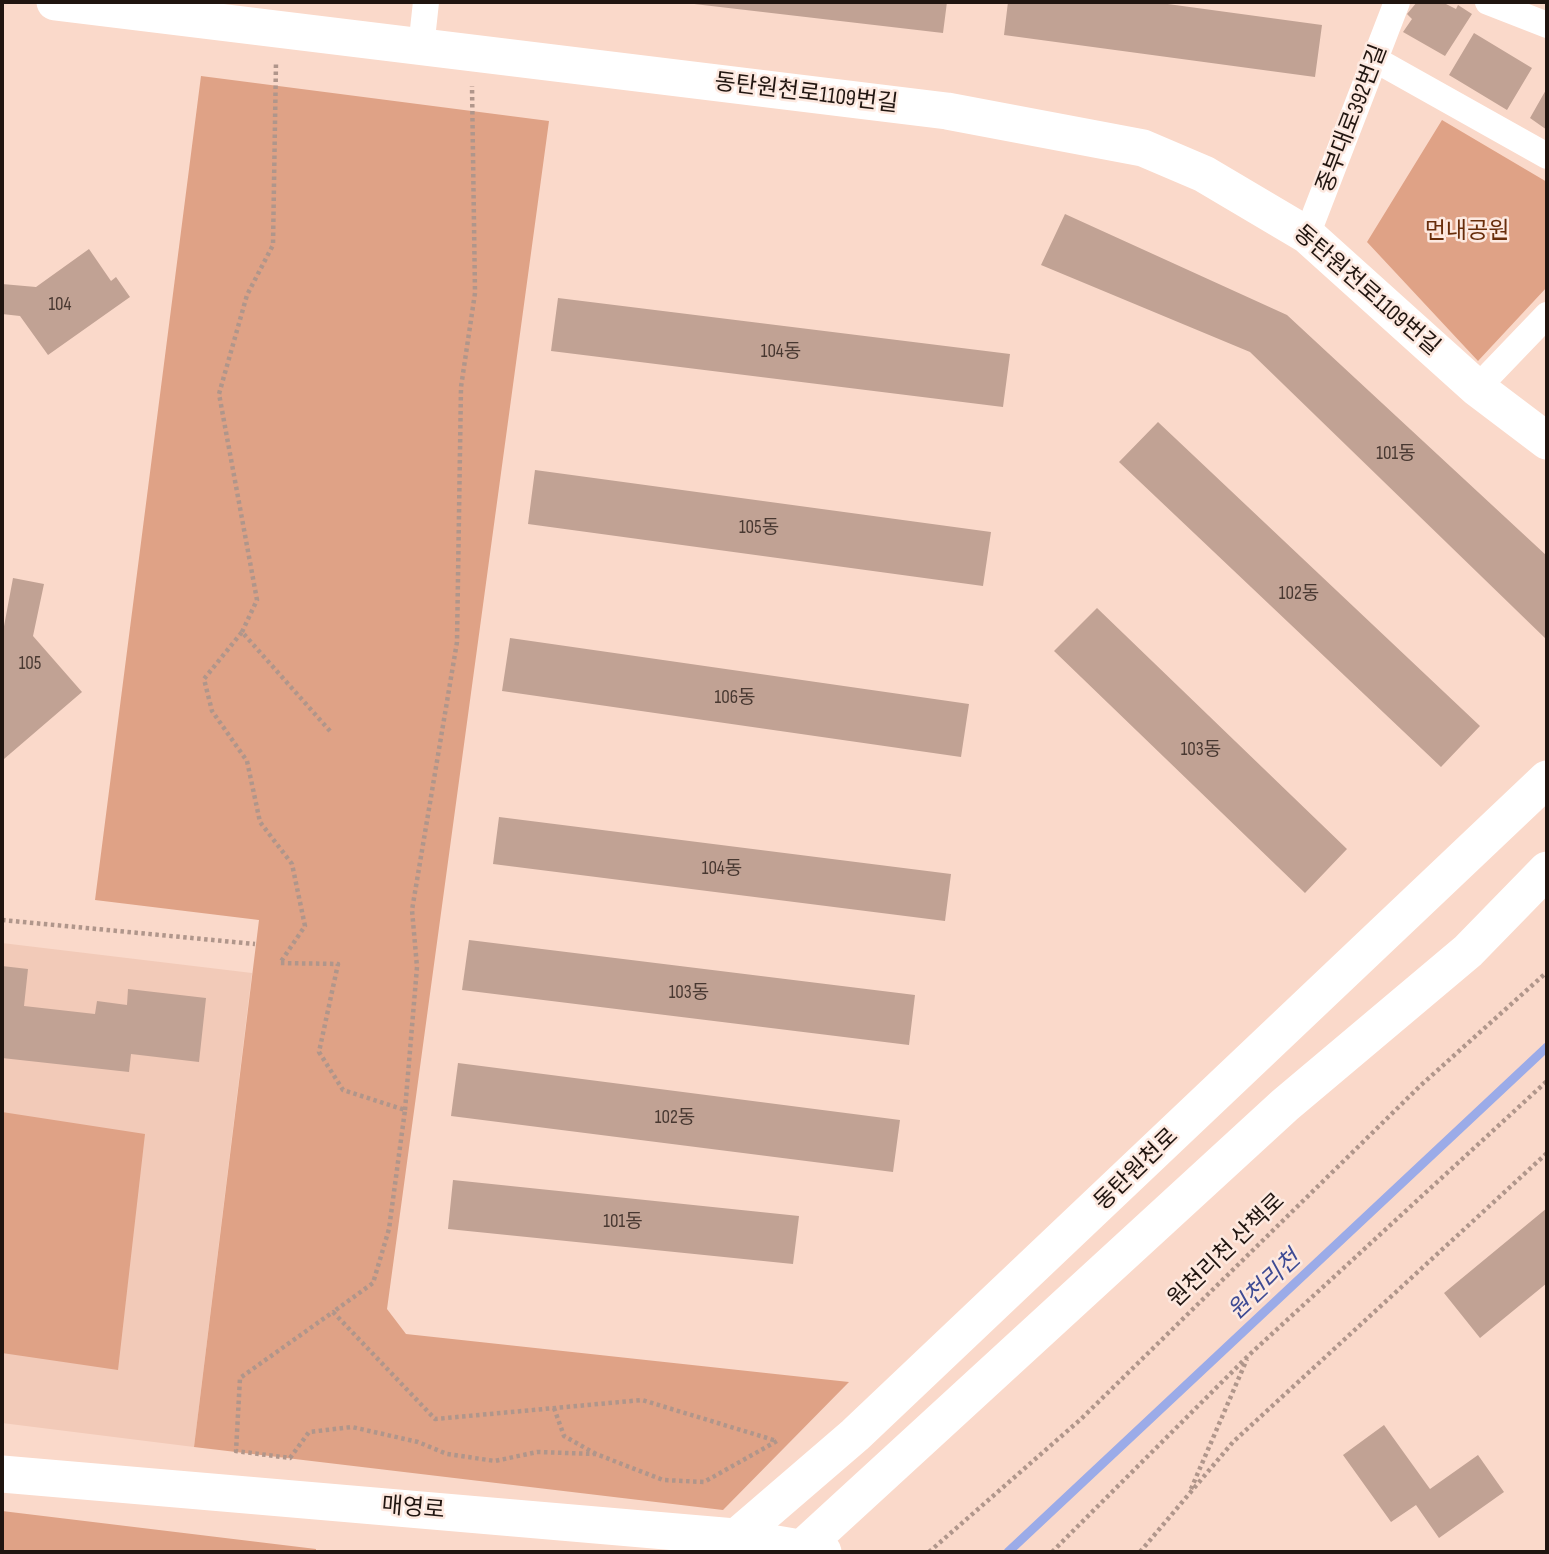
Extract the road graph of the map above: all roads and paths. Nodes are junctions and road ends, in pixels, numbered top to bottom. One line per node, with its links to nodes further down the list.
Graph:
1 (55, 2): 6 (street, 동탄원천로1109번길)
2 (426, 2): 7 (street)
3 (1397, 2): 9 (street, 중부대로392번길)
4 (1488, 2): 5 (street)
5 (1547, 24)
6 (276, 29): 7 (street, 동탄원천로1109번길); 15 (path)
7 (421, 47): 8 (street, 동탄원천로1109번길)
8 (471, 54): 11 (street, 동탄원천로1109번길); 23 (path)
9 (1377, 60): 10 (street); 11 (street, 중부대로392번길)
10 (1547, 156)
11 (1307, 235): 13 (street, 동탄원천로1109번길)
12 (1547, 315): 13 (street)
13 (1478, 388): 14 (street, 동탄원천로1109번길)
14 (1547, 441)
15 (242, 632): 16 (path); 23 (path)
16 (330, 731)
17 (1547, 779): 32 (street, 동탄원천로)
18 (1547, 870): 33 (street)
19 (2, 920): 20 (path)
20 (255, 944)
21 (1547, 972): 35 (path, 원천리천 산책로)
22 (1547, 1082): 26 (path)
23 (405, 1110): 25 (path)
24 (1547, 1153): 30 (path)
25 (333, 1312): 27 (path); 28 (path)
26 (1249, 1355): 30 (path); 36 (path)
27 (554, 1408): 28 (path); 28 (path)
28 (596, 1454)
29 (2, 1474): 31 (street, 매영로)
30 (1188, 1496): 37 (path)
31 (540, 1520): 32 (street, 매영로); 34 (street)
32 (727, 1545): 33 (street, 매영로)
33 (808, 1551)
34 (580, 1552)
35 (929, 1552)
36 (1052, 1552)
37 (1140, 1552)

